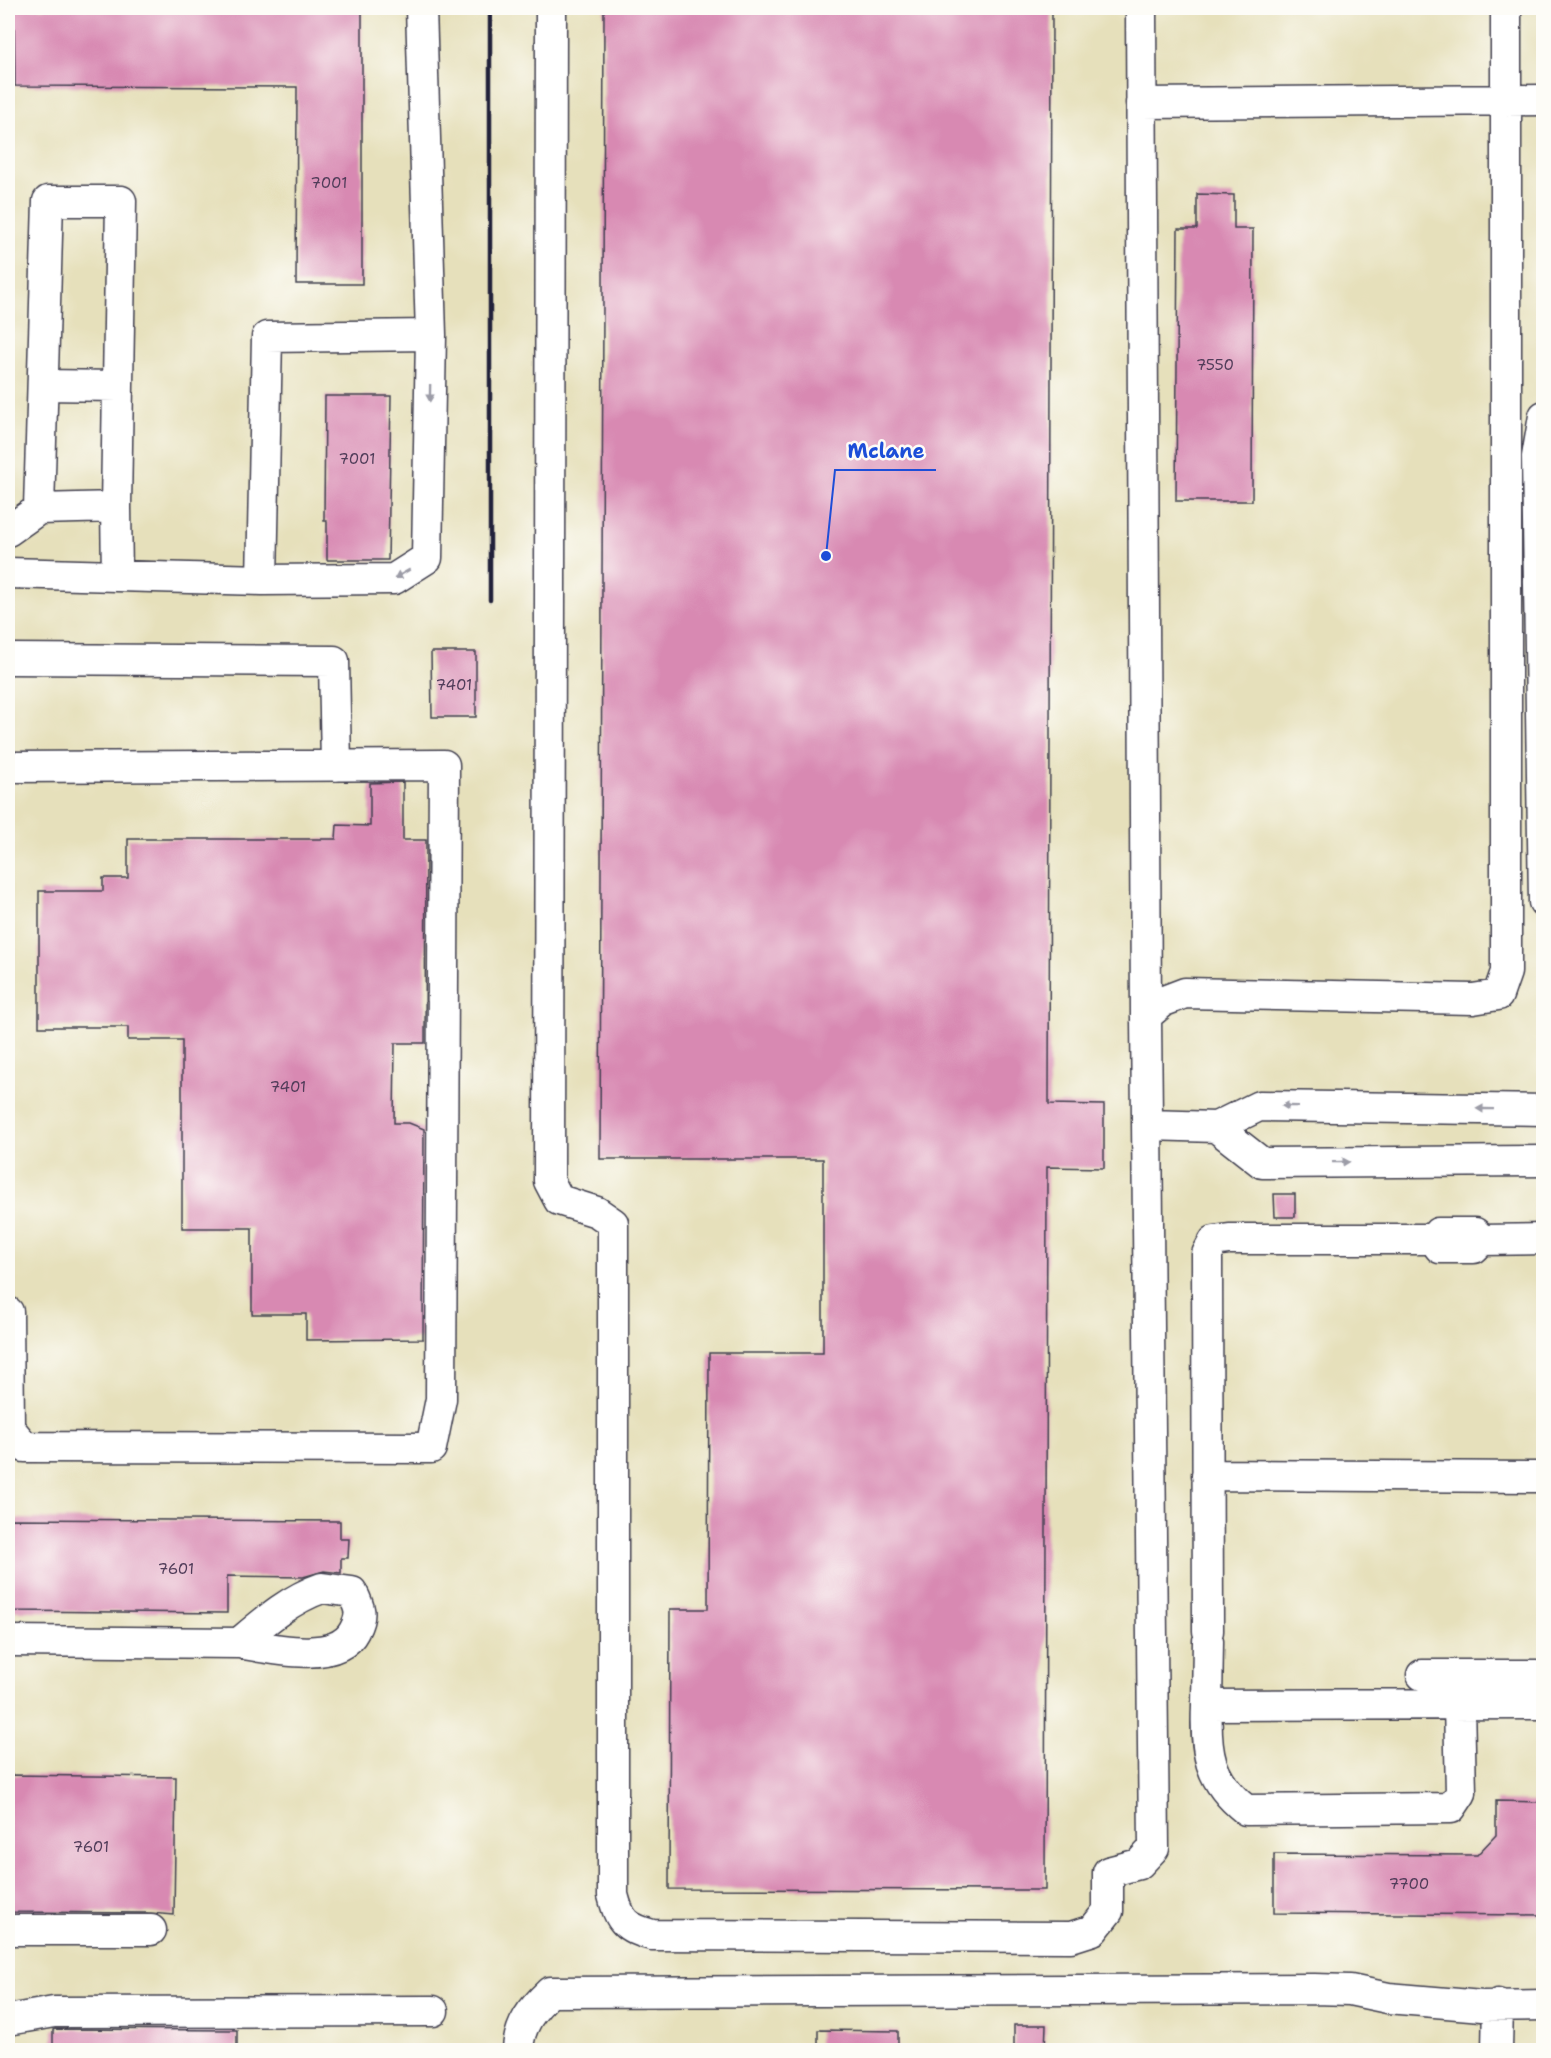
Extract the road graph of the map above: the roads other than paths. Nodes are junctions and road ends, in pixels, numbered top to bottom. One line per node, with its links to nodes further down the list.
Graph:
1 (421, 8): 8 (lane)
2 (551, 8): 24 (lane)
3 (1141, 8): 7 (lane)
4 (1506, 8): 5 (lane)
5 (1506, 100): 6 (lane); 7 (lane); 22 (lane)
6 (1544, 100)
7 (1141, 103): 22 (lane)
8 (431, 335): 17 (lane, one-way to 17); 17 (lane)
9 (43, 386): 10 (lane); 10 (lane); 13 (lane)
10 (118, 386): 12 (lane)
11 (1544, 416): 21 (lane)
12 (116, 507): 13 (lane); 16 (lane)
13 (39, 509): 14 (lane)
14 (8, 531)
15 (8, 573): 16 (lane)
16 (117, 576): 17 (lane)
17 (262, 580)
18 (8, 659): 19 (lane)
19 (336, 766): 20 (lane); 28 (lane)
20 (8, 767)
21 (1544, 902)
22 (1146, 1016): 24 (lane)
23 (1544, 1110): 25 (lane, one-way to 25)
24 (1148, 1125): 25 (lane)
25 (1216, 1127): 26 (lane, one-way to 26)
26 (1544, 1161)
27 (1544, 1239): 29 (lane)
28 (8, 1312)
29 (1207, 1475): 30 (lane); 37 (lane)
30 (1535, 1477)
31 (8, 1641): 32 (lane)
32 (238, 1643)
33 (1422, 1675): 34 (lane)
34 (1536, 1675)
35 (1459, 1704): 36 (lane); 37 (lane); 37 (lane)
36 (1544, 1704)
37 (1208, 1705)
38 (152, 1929): 39 (lane)
39 (8, 1930)
40 (1497, 2004): 41 (lane); 44 (lane); 45 (lane)
41 (1544, 2005)
42 (433, 2011): 43 (lane)
43 (8, 2020)
44 (519, 2050)
45 (1497, 2050)

